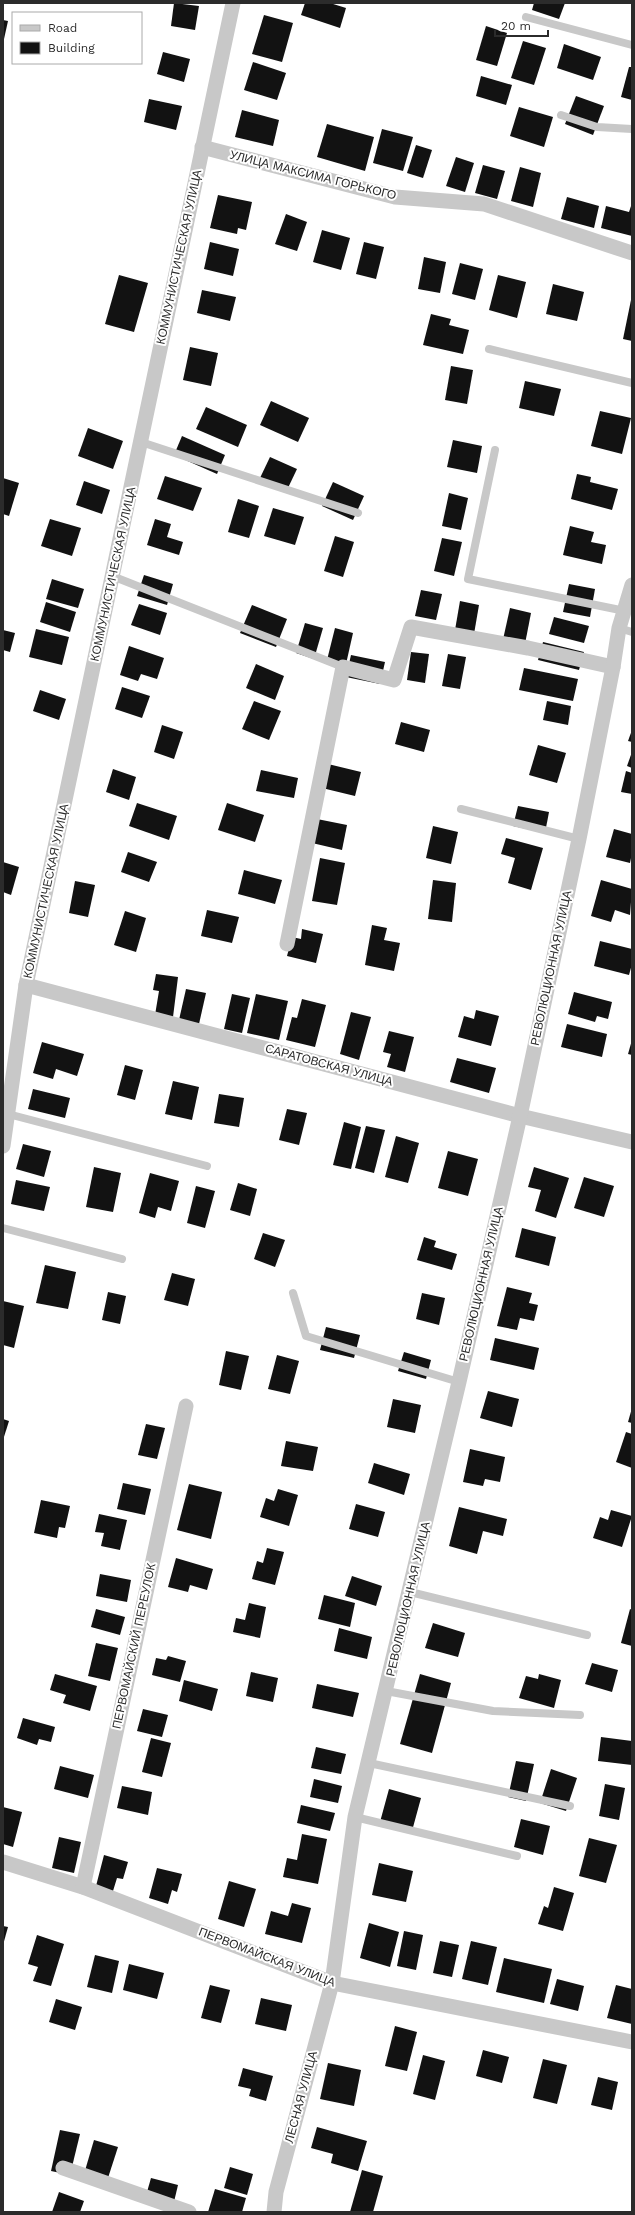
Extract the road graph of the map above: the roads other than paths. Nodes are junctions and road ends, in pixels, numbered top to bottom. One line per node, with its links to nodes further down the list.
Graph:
1 (233, 3): 6 (street, КОММУНИСТИЧЕСКАЯ УЛИЦА)
2 (526, 17): 3 (lane)
3 (632, 45)
4 (561, 115): 5 (lane)
5 (632, 129)
6 (202, 147): 7 (street, УЛИЦА МАКСИМА ГОРЬКОГО); 10 (street, КОММУНИСТИЧЕСКАЯ УЛИЦА)
7 (632, 253)
8 (489, 349): 9 (lane)
9 (632, 383)
10 (140, 442): 12 (lane); 13 (street, КОММУНИСТИЧЕСКАЯ УЛИЦА)
11 (495, 450): 15 (lane)
12 (358, 513)
13 (112, 576): 17 (lane); 22 (street, КОММУНИСТИЧЕСКАЯ УЛИЦА)
14 (632, 585): 15 (street, РЕВОЛЮЦИОННАЯ УЛИЦА)
15 (625, 611): 16 (street, РЕВОЛЮЦИОННАЯ УЛИЦА)
16 (625, 630): 18 (street, РЕВОЛЮЦИОННАЯ УЛИЦА)
17 (343, 667): 18 (street); 21 (street)
18 (613, 667): 20 (street, РЕВОЛЮЦИОННАЯ УЛИЦА)
19 (461, 809): 20 (lane)
20 (579, 839): 24 (street, РЕВОЛЮЦИОННАЯ УЛИЦА)
21 (287, 944)
22 (26, 985): 23 (street, КОММУНИСТИЧЕСКАЯ УЛИЦА); 24 (street, САРАТОВСКАЯ УЛИЦА)
23 (8, 1114): 26 (street, КОММУНИСТИЧЕСКАЯ УЛИЦА); 27 (lane)
24 (520, 1116): 25 (street, САРАТОВСКАЯ УЛИЦА); 31 (street, РЕВОЛЮЦИОННАЯ УЛИЦА)
25 (632, 1142)
26 (3, 1146)
27 (206, 1166)
28 (3, 1228): 29 (lane)
29 (122, 1259)
30 (293, 1293): 31 (lane)
31 (459, 1382): 33 (street, РЕВОЛЮЦИОННАЯ УЛИЦА)
32 (186, 1406): 42 (street, ПЕРВОМАЙСКИЙ ПЕРЕУЛОК)
33 (410, 1592): 34 (lane); 35 (street, РЕВОЛЮЦИОННАЯ УЛИЦА)
34 (587, 1635)
35 (386, 1691): 36 (lane); 37 (street, РЕВОЛЮЦИОННАЯ УЛИЦА)
36 (580, 1715)
37 (370, 1763): 38 (lane); 39 (street, РЕВОЛЮЦИОННАЯ УЛИЦА)
38 (570, 1806)
39 (355, 1817): 40 (lane); 43 (street, РЕВОЛЮЦИОННАЯ УЛИЦА)
40 (517, 1856)
41 (3, 1862): 42 (street, ПЕРВОМАЙСКАЯ УЛИЦА)
42 (83, 1887): 43 (street, ПЕРВОМАЙСКАЯ УЛИЦА)
43 (332, 1983): 44 (street, ПЕРВОМАЙСКАЯ УЛИЦА); 47 (street, ЛЕСНАЯ УЛИЦА)
44 (632, 2042)
45 (63, 2168): 46 (street)
46 (189, 2212)
47 (274, 2212)

